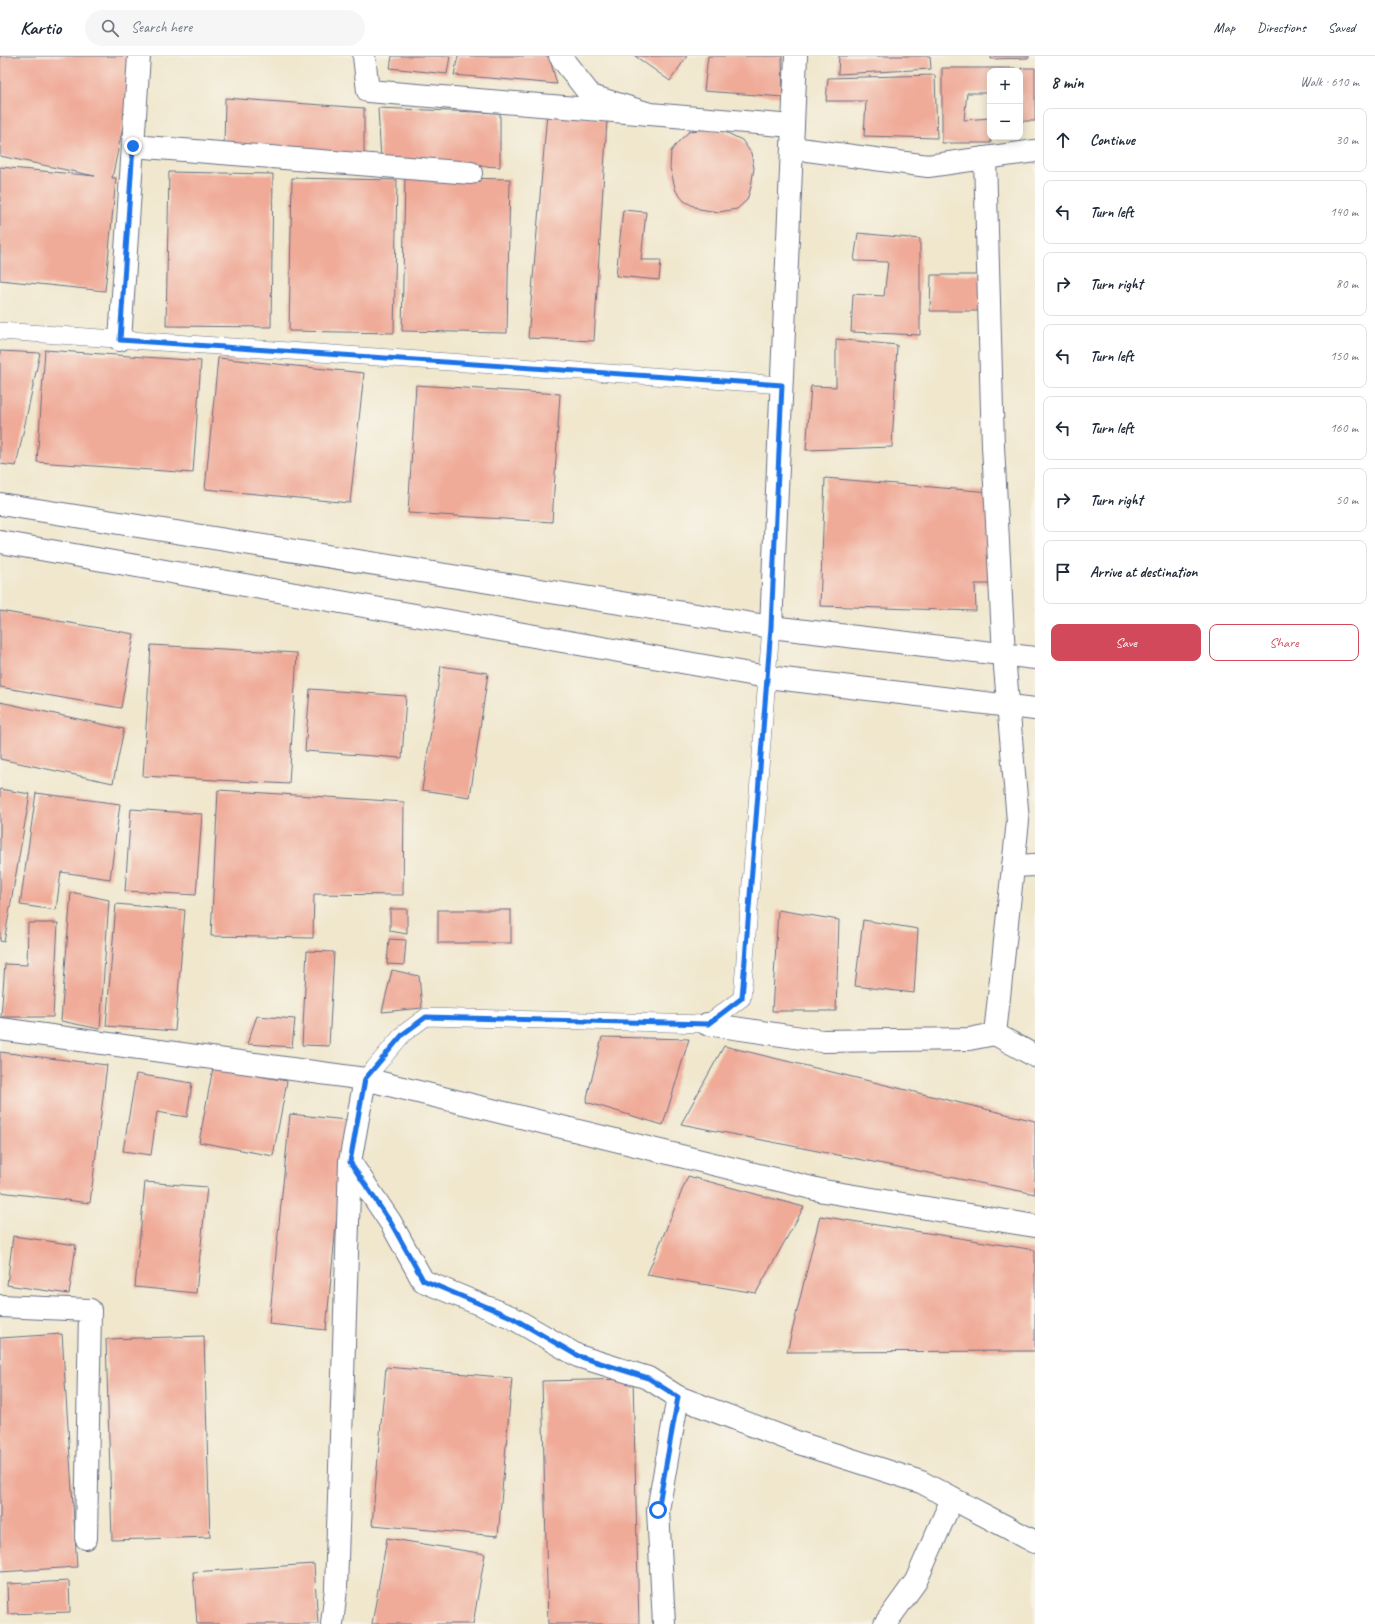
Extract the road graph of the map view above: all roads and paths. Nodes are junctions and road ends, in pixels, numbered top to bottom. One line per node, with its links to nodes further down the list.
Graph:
1 (139, 56): 7 (street)
2 (364, 56): 5 (street)
3 (560, 56): 5 (street)
4 (796, 56): 6 (street)
5 (650, 114): 6 (street)
6 (793, 126): 8 (street)
7 (133, 146): 11 (street); 13 (street)
8 (792, 148): 10 (street); 14 (street)
9 (1035, 151): 10 (street)
10 (985, 158): 18 (street)
11 (471, 173)
12 (0, 331): 13 (street)
13 (120, 340): 14 (street)
14 (782, 385): 17 (street)
15 (0, 504): 17 (street)
16 (0, 542): 20 (street)
17 (771, 627): 18 (street); 20 (street)
18 (1004, 655): 19 (street); 21 (street)
19 (1035, 658)
20 (767, 677): 21 (street); 25 (street)
21 (1008, 707): 22 (street); 24 (street)
22 (1035, 710)
23 (1035, 865): 24 (street)
24 (1013, 866): 27 (street)
25 (708, 1024): 27 (street); 29 (street)
26 (0, 1029): 29 (street)
27 (995, 1034): 28 (street)
28 (1035, 1056)
29 (365, 1079): 30 (street); 31 (street)
30 (350, 1162): 33 (street); 37 (street)
31 (1035, 1226)
32 (0, 1306): 35 (street)
33 (678, 1397): 34 (street); 38 (street)
34 (952, 1499): 36 (street); 39 (street)
35 (86, 1538)
36 (1035, 1542)
37 (332, 1624)
38 (664, 1624)
39 (884, 1624)

